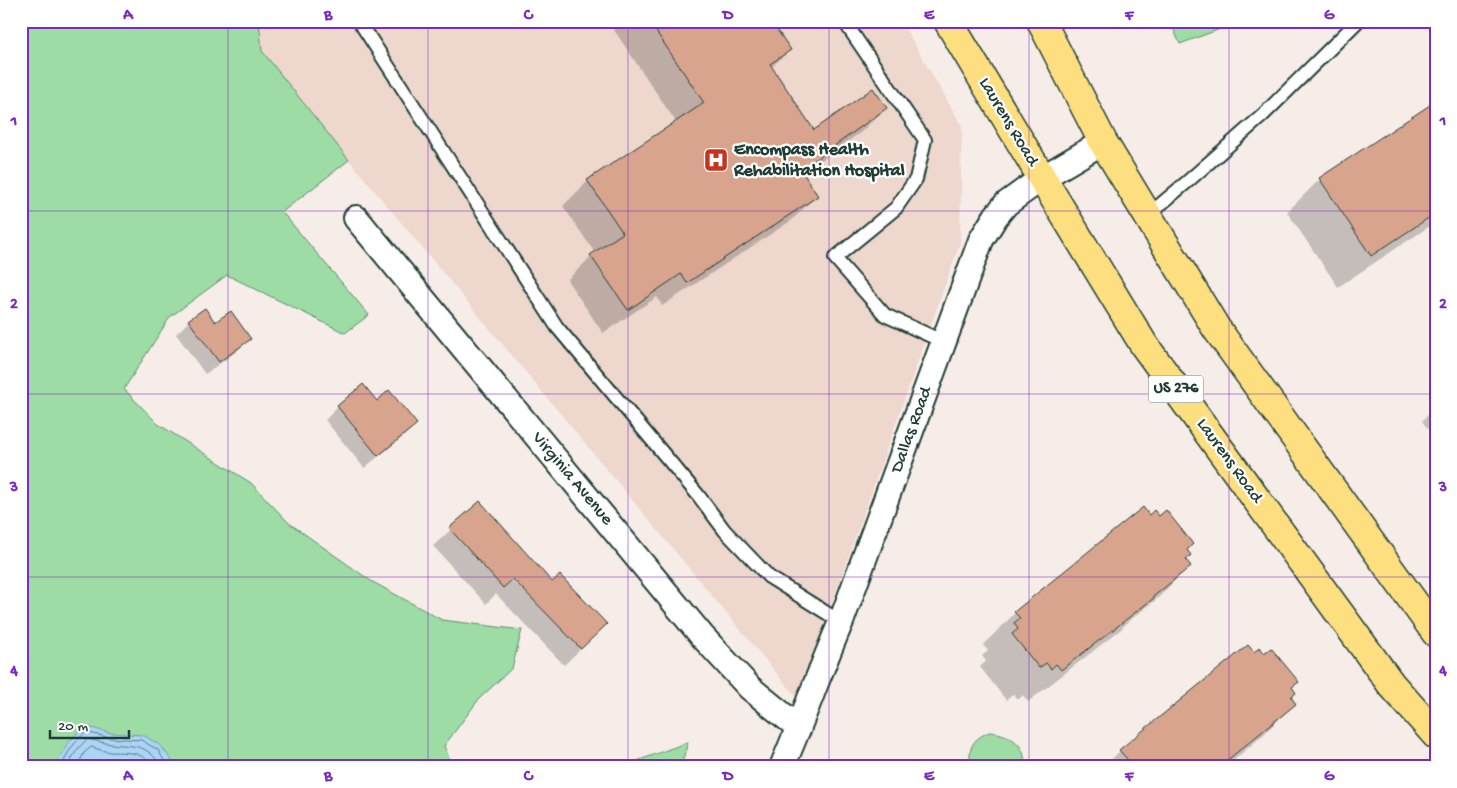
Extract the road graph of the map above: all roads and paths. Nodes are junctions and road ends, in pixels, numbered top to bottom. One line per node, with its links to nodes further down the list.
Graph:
1 (359, 21): 11 (lane)
2 (844, 21): 10 (lane)
3 (948, 21): 7 (main road, Laurens Road / US 276)
4 (1041, 21): 6 (main road)
5 (1358, 21): 8 (lane)
6 (1103, 142): 7 (street, Dallas Road); 8 (main road)
7 (1042, 178): 10 (street, Dallas Road); 14 (main road, Laurens Road / US 276)
8 (1148, 215): 12 (main road)
9 (356, 218): 13 (street, Virginia Avenue)
10 (944, 342): 11 (street, Dallas Road)
11 (841, 622): 13 (street, Dallas Road)
12 (1436, 633)
13 (799, 728): 15 (street, Dallas Road)
14 (1436, 735)
15 (782, 767)

